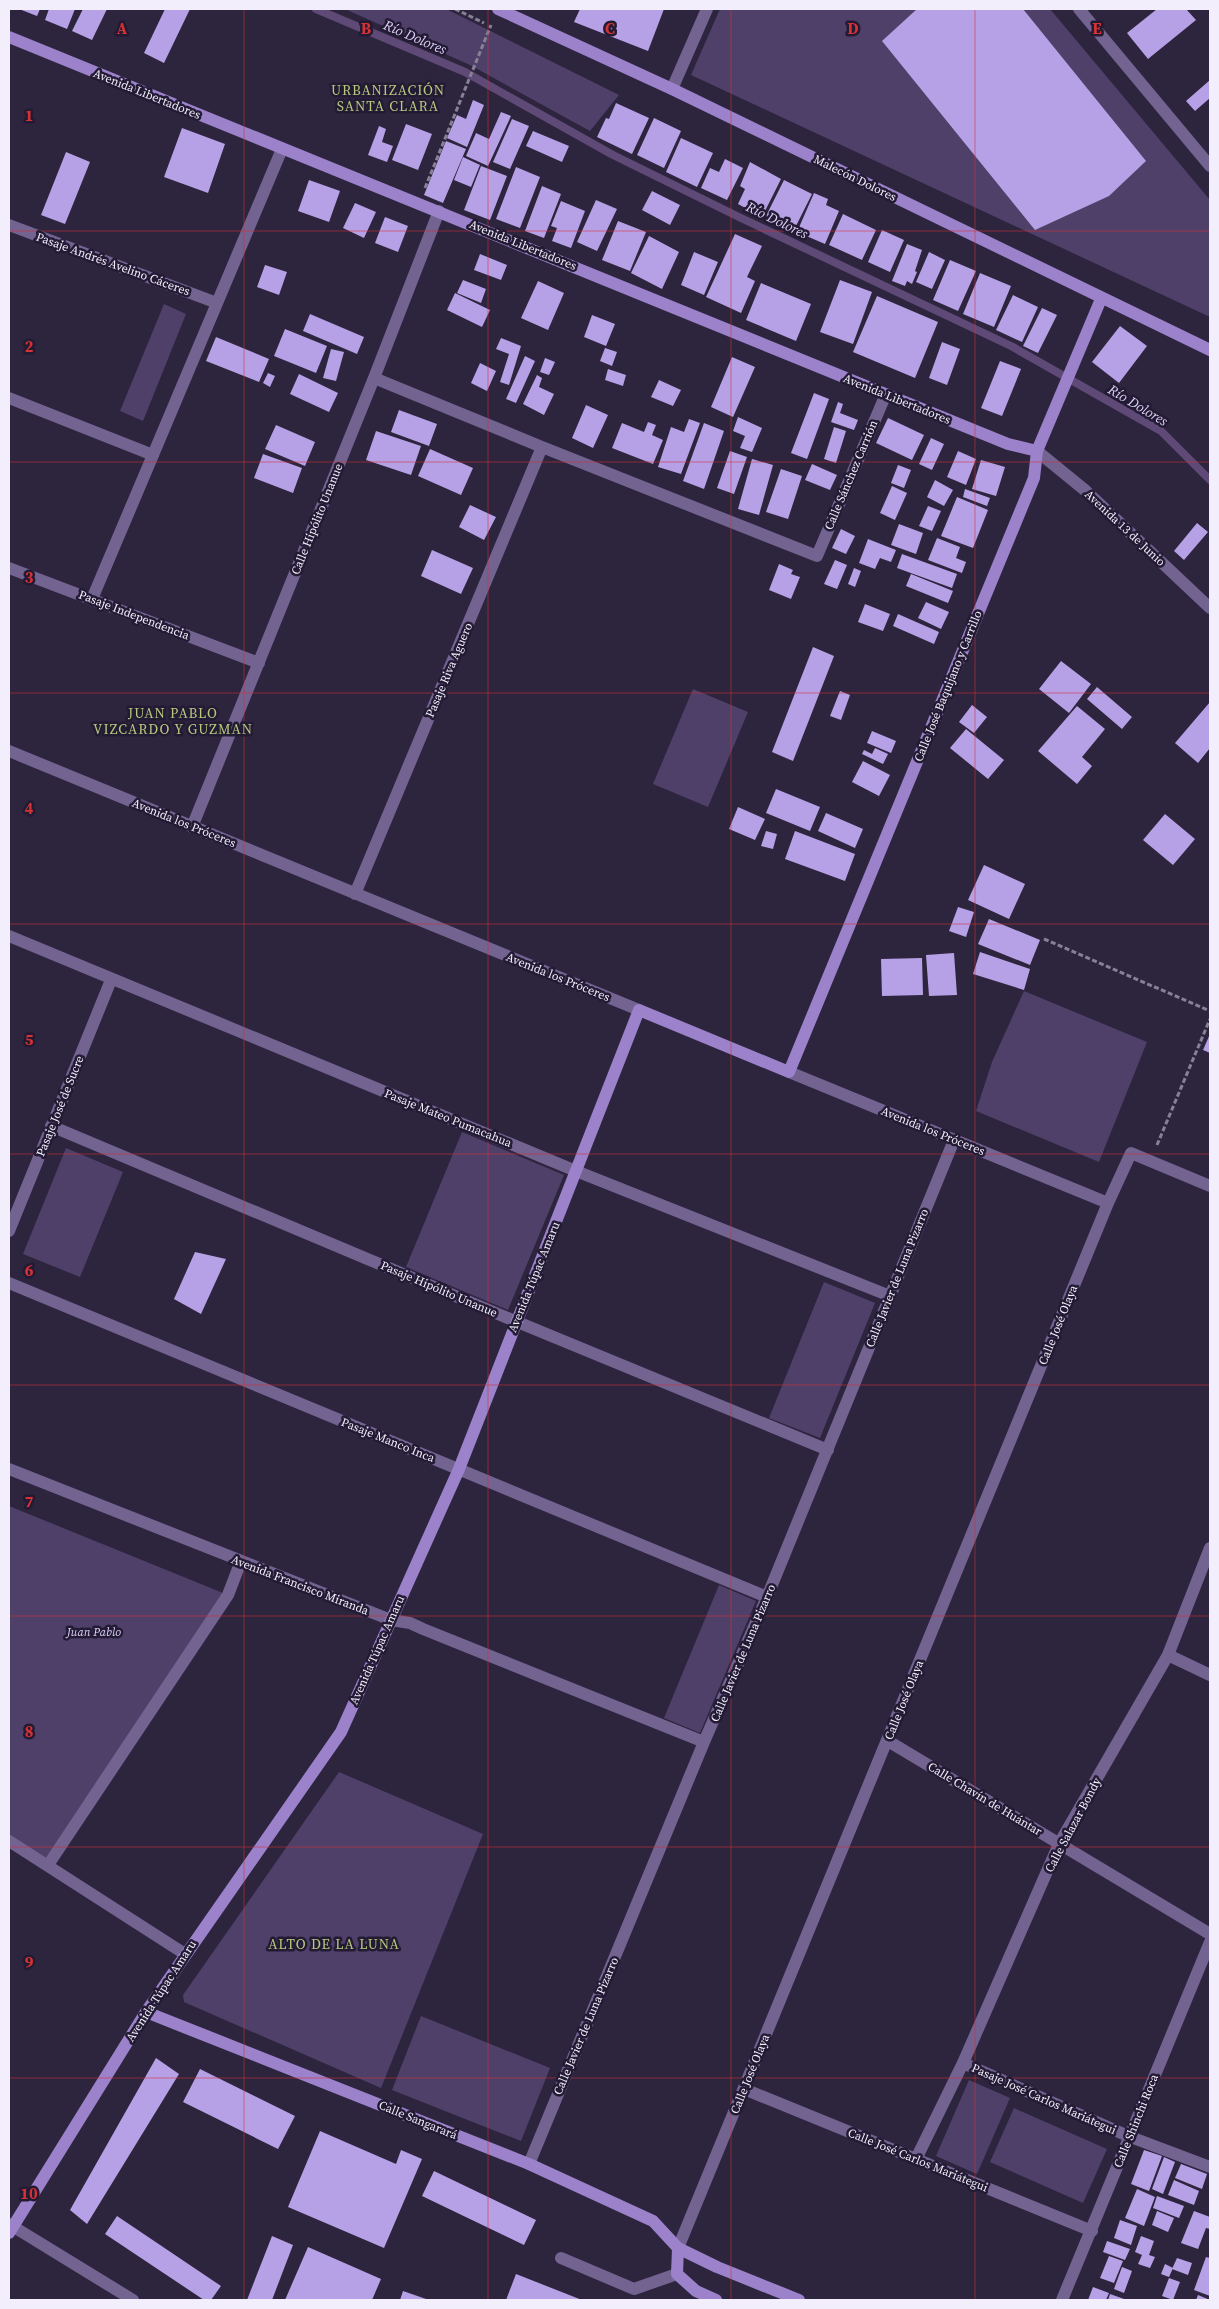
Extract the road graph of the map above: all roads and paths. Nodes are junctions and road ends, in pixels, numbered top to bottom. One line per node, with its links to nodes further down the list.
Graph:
1 (455, 9): 5 (path)
2 (498, 9): 5 (path); 7 (street, Malecón Dolores)
3 (707, 9): 7 (street)
4 (1079, 9): 9 (street)
5 (490, 26): 10 (path)
6 (9, 37): 8 (street, Avenida Libertadores)
7 (672, 89): 13 (street, Malecón Dolores)
8 (282, 149): 10 (street, Avenida Libertadores); 14 (street)
9 (1210, 166)
10 (419, 202): 11 (street, Avenida Libertadores)
11 (439, 210): 16 (street, Calle Hipólito Unanue); 17 (street, Avenida Libertadores)
12 (9, 225): 14 (street, Pasaje Andrés Avelino Cáceres)
13 (1101, 299): 15 (street, Malecón Dolores); 20 (street, Calle José Baquijano y Carrillo)
14 (218, 302): 21 (street)
15 (1210, 350)
16 (374, 378): 19 (street); 25 (street, Calle Hipólito Unanue)
17 (886, 394): 19 (street, Calle Sánchez Carrión); 20 (street, Avenida Libertadores)
18 (9, 398): 21 (street)
19 (542, 447): 28 (street, Pasaje Riva Aguero)
20 (1037, 451): 24 (street, Avenida 13 de Junio); 35 (street, Calle José Baquijano y Carrillo)
21 (153, 455): 23 (street)
22 (9, 568): 23 (street, Pasaje Independencia)
23 (92, 599): 25 (street, Pasaje Independencia)
24 (1210, 608)
25 (260, 663): 27 (street, Calle Hipólito Unanue)
26 (9, 751): 27 (street, Avenida los Próceres)
27 (192, 827): 28 (street, Avenida los Próceres)
28 (355, 894): 32 (street, Avenida los Próceres)
29 (9, 936): 31 (street, Pasaje Mateo Pumacahua)
30 (1044, 940): 33 (path)
31 (111, 980): 36 (street, Pasaje José de Sucre); 39 (street, Pasaje Mateo Pumacahua)
32 (639, 1010): 35 (street, Avenida los Próceres); 39 (street, Avenida Túpac Amaru)
33 (1210, 1011)
34 (1210, 1019): 38 (path)
35 (789, 1072): 37 (street, Avenida los Próceres)
36 (51, 1126): 42 (street, Pasaje José de Sucre); 45 (street, Pasaje Hipólito Unanue)
37 (954, 1140): 41 (street, Avenida los Próceres); 44 (street, Calle Javier de Luna Pizarro)
38 (1150, 1161): 40 (street); 41 (street, Calle José Olaya)
39 (576, 1171): 44 (street, Pasaje Mateo Pumacahua); 45 (street, Avenida Túpac Amaru)
40 (1210, 1186)
41 (1108, 1204): 55 (street, Calle José Olaya)
42 (9, 1231)
43 (9, 1283): 48 (street, Pasaje Manco Inca)
44 (890, 1296): 46 (street, Calle Javier de Luna Pizarro)
45 (515, 1321): 46 (street, Pasaje Hipólito Unanue); 48 (street, Avenida Túpac Amaru)
46 (828, 1450): 51 (street, Calle Javier de Luna Pizarro)
47 (9, 1469): 50 (street, Avenida Francisco Miranda)
48 (459, 1469): 51 (street, Pasaje Manco Inca); 52 (street, Avenida Túpac Amaru)
49 (1210, 1548): 53 (street, Calle Salazar Bondy)
50 (241, 1561): 52 (street, Avenida Francisco Miranda); 59 (street)
51 (768, 1597): 56 (street, Calle Javier de Luna Pizarro)
52 (391, 1620): 56 (street, Avenida Francisco Miranda); 62 (street, Avenida Túpac Amaru)
53 (1168, 1655): 54 (street); 58 (street, Calle Salazar Bondy)
54 (1210, 1675)
55 (888, 1741): 58 (street, Calle Chavín de Huántar); 65 (street, Calle José Olaya)
56 (704, 1742): 68 (street, Calle Javier de Luna Pizarro)
57 (9, 1841): 59 (street)
58 (1059, 1844): 60 (street, Calle Chavín de Huántar); 64 (street, Calle Salazar Bondy)
59 (48, 1865): 62 (street)
60 (1210, 1934)
61 (1210, 1942): 66 (street, Calle Shinchi Roca)
62 (185, 1954): 63 (street, Avenida Túpac Amaru)
63 (146, 2012): 68 (street, Calle Sangarará); 70 (street, Avenida Túpac Amaru)
64 (962, 2063): 66 (street, Pasaje José Carlos Mariátegui); 67 (street, Calle Salazar Bondy)
65 (744, 2089): 67 (street, Calle José Carlos Mariátegui); 72 (street, Calle José Olaya)
66 (1128, 2136): 69 (street, Pasaje José Carlos Mariátegui); 71 (street, Calle Shinchi Roca)
67 (916, 2159): 71 (street, Calle José Carlos Mariátegui)
68 (529, 2164): 72 (street, Calle Sangarará)
69 (1210, 2167)
70 (10, 2228): 75 (street)
71 (1092, 2231): 78 (street, Calle Shinchi Roca)
72 (678, 2248): 74 (street); 77 (street)
73 (561, 2258): 74 (street)
74 (677, 2274): 76 (street)
75 (133, 2300)
76 (716, 2300)
77 (799, 2300)
78 (1062, 2300)

